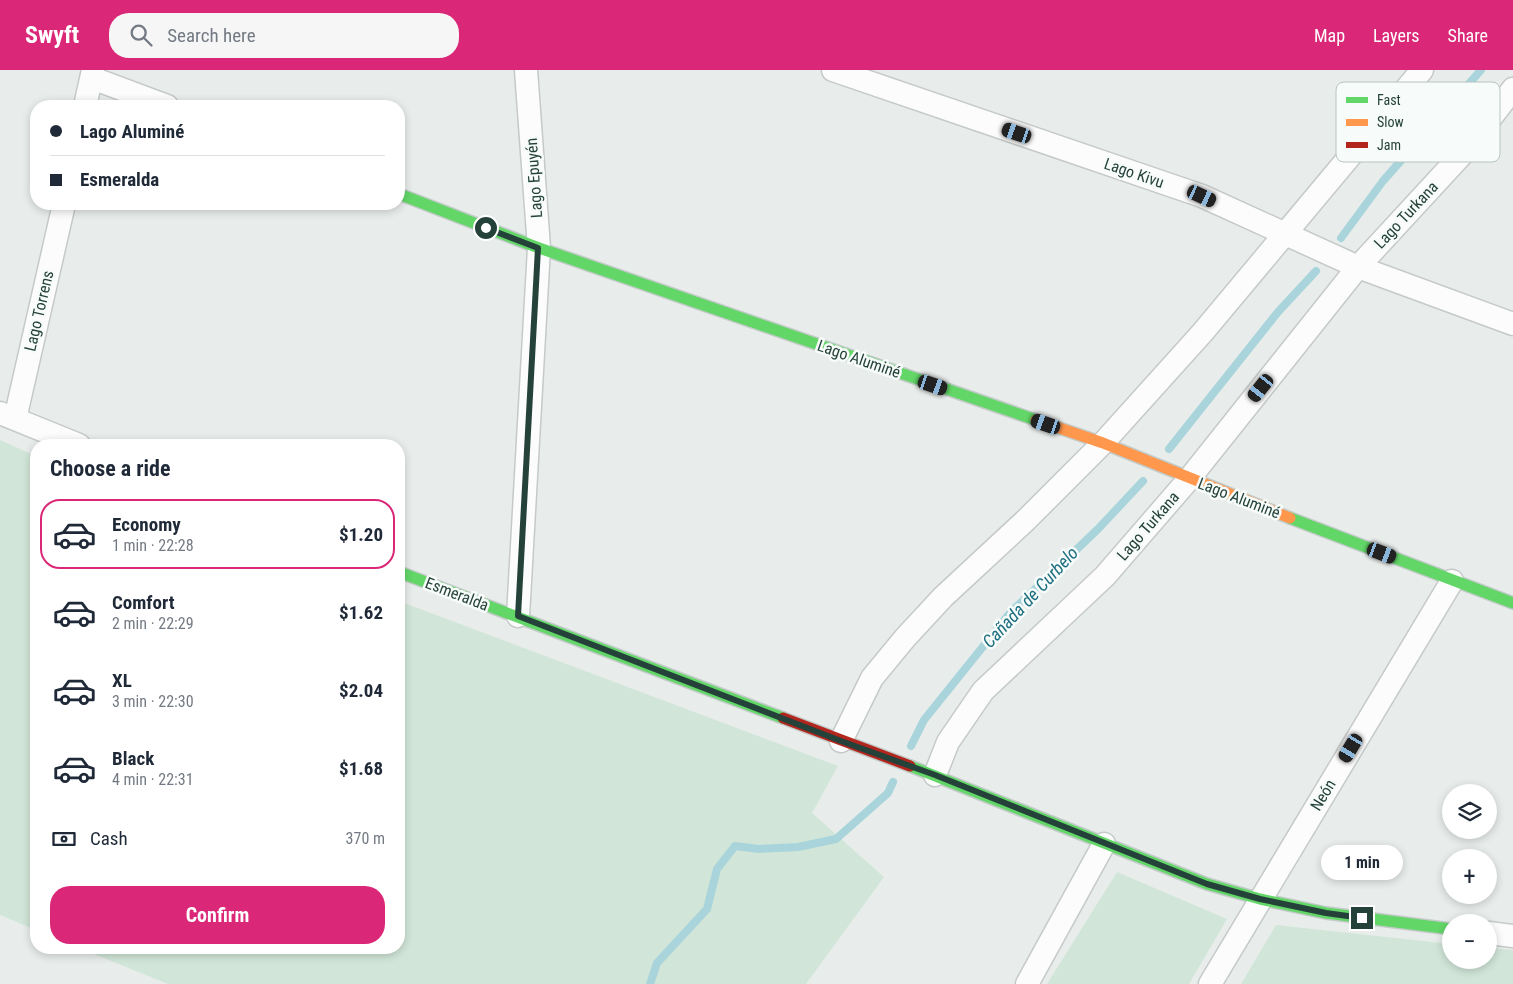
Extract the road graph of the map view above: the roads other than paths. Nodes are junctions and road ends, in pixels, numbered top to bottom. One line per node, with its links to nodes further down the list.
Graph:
1 (526, 70): 15 (street, Lago Epuyén)
2 (833, 70): 14 (street, Lago Kivu)
3 (1422, 70): 5 (street)
4 (93, 74): 7 (street); 8 (street)
5 (1412, 82)
6 (1513, 89): 9 (street, Lago Turkana)
7 (86, 100)
8 (153, 100)
9 (1500, 106)
10 (1344, 162): 14 (street)
11 (1455, 162): 16 (street, Lago Turkana)
12 (405, 196): 15 (street, Lago Aluminé)
13 (62, 210): 18 (street, Lago Torrens)
14 (1283, 235): 16 (street, Lago Kivu); 20 (street)
15 (538, 248): 20 (street, Lago Aluminé); 25 (street, Lago Epuyén)
16 (1358, 267): 17 (street, Lago Kivu); 21 (street, Lago Turkana)
17 (1513, 324)
18 (8, 416): 19 (street)
19 (64, 439)
20 (1103, 443): 21 (street, Lago Aluminé); 26 (street)
21 (1189, 479): 23 (street, Lago Aluminé); 27 (street, Lago Turkana)
22 (405, 574): 25 (street, Esmeralda)
23 (1452, 581): 24 (street, Lago Aluminé); 29 (street, Neón)
24 (1513, 602)
25 (518, 616): 26 (street, Esmeralda)
26 (841, 741): 27 (street, Esmeralda)
27 (935, 775): 28 (street, Esmeralda)
28 (1104, 844): 29 (street, Esmeralda); 33 (street)
29 (1260, 899): 30 (street, Esmeralda); 34 (street, Neón)
30 (1442, 928)
31 (1497, 935): 32 (street)
32 (1513, 936)
33 (1027, 984)
34 (1210, 984)

